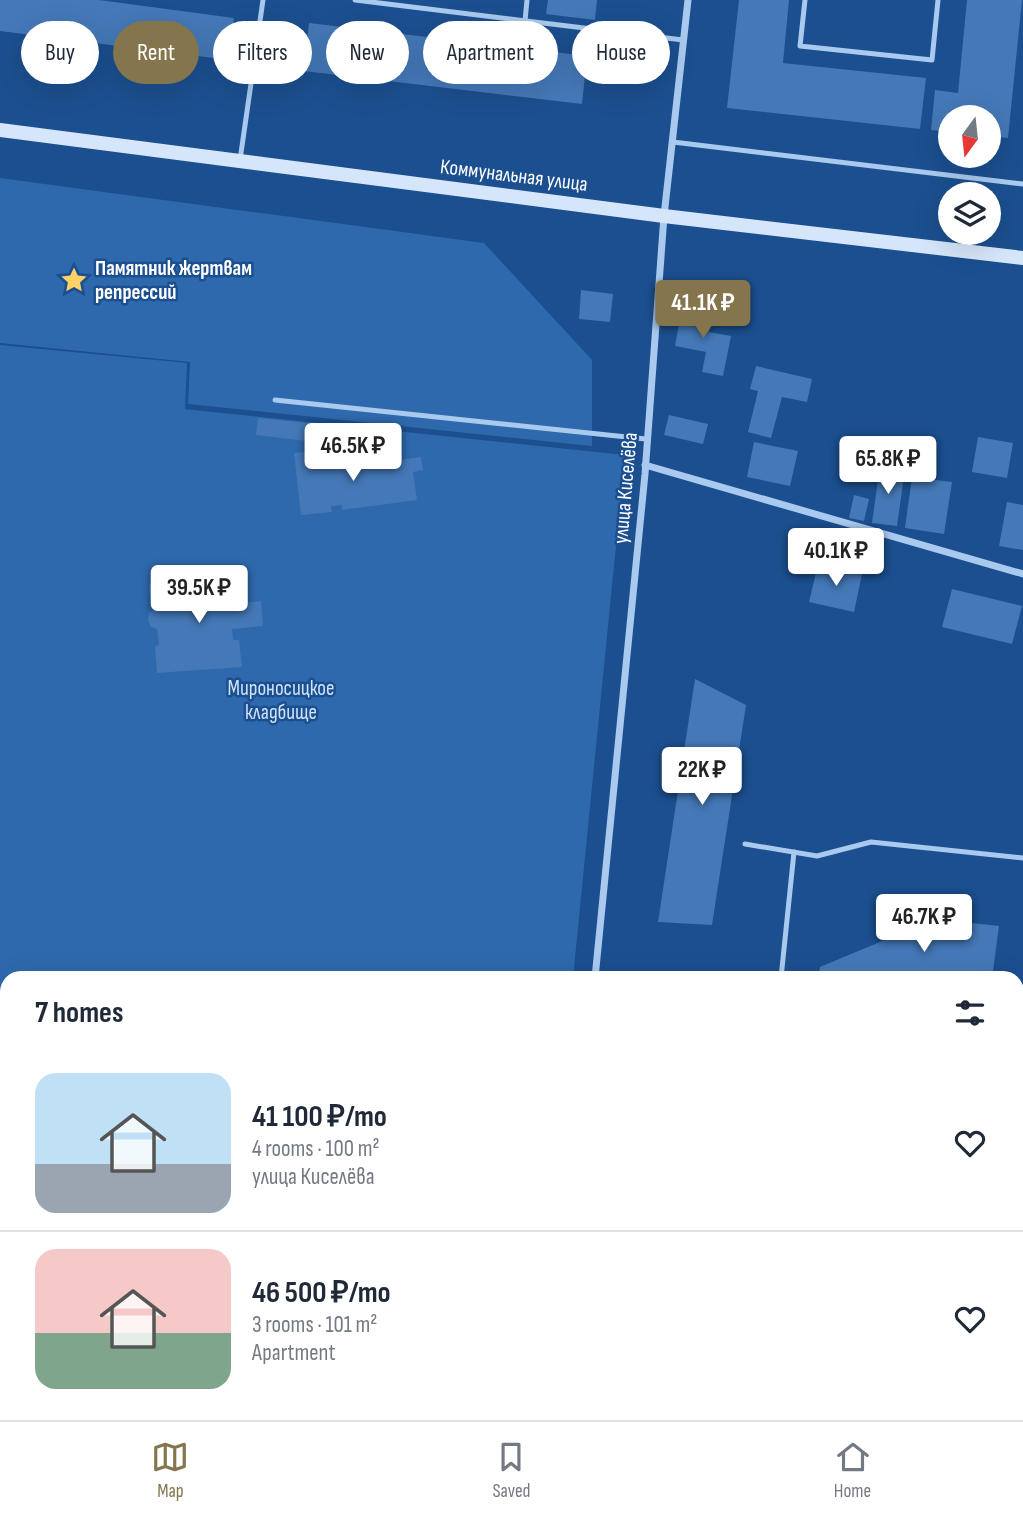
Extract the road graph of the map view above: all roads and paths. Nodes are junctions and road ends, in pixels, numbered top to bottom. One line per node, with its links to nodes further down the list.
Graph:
1 (263, 0): 12 (lane)
2 (355, 0): 7 (lane)
3 (527, 0): 7 (lane)
4 (688, 0): 9 (street, улица Киселёва)
5 (804, 0): 6 (lane)
6 (938, 0)
7 (525, 21)
8 (558, 25): 9 (lane)
9 (683, 40): 11 (street, улица Киселёва)
10 (0, 130): 12 (main road, Коммунальная улица)
11 (673, 142): 13 (lane); 14 (street, улица Киселёва)
12 (240, 161): 14 (main road, Коммунальная улица)
13 (1023, 184)
14 (664, 216): 15 (main road, Коммунальная улица); 17 (street, улица Киселёва)
15 (1023, 258)
16 (275, 400): 17 (lane)
17 (646, 439): 18 (street, улица Киселёва)
18 (645, 465): 19 (street); 23 (street, улица Киселёва)
19 (1023, 574)
20 (745, 844): 21 (lane)
21 (794, 852): 22 (lane); 24 (lane)
22 (1023, 858)
23 (596, 971)
24 (782, 971)

